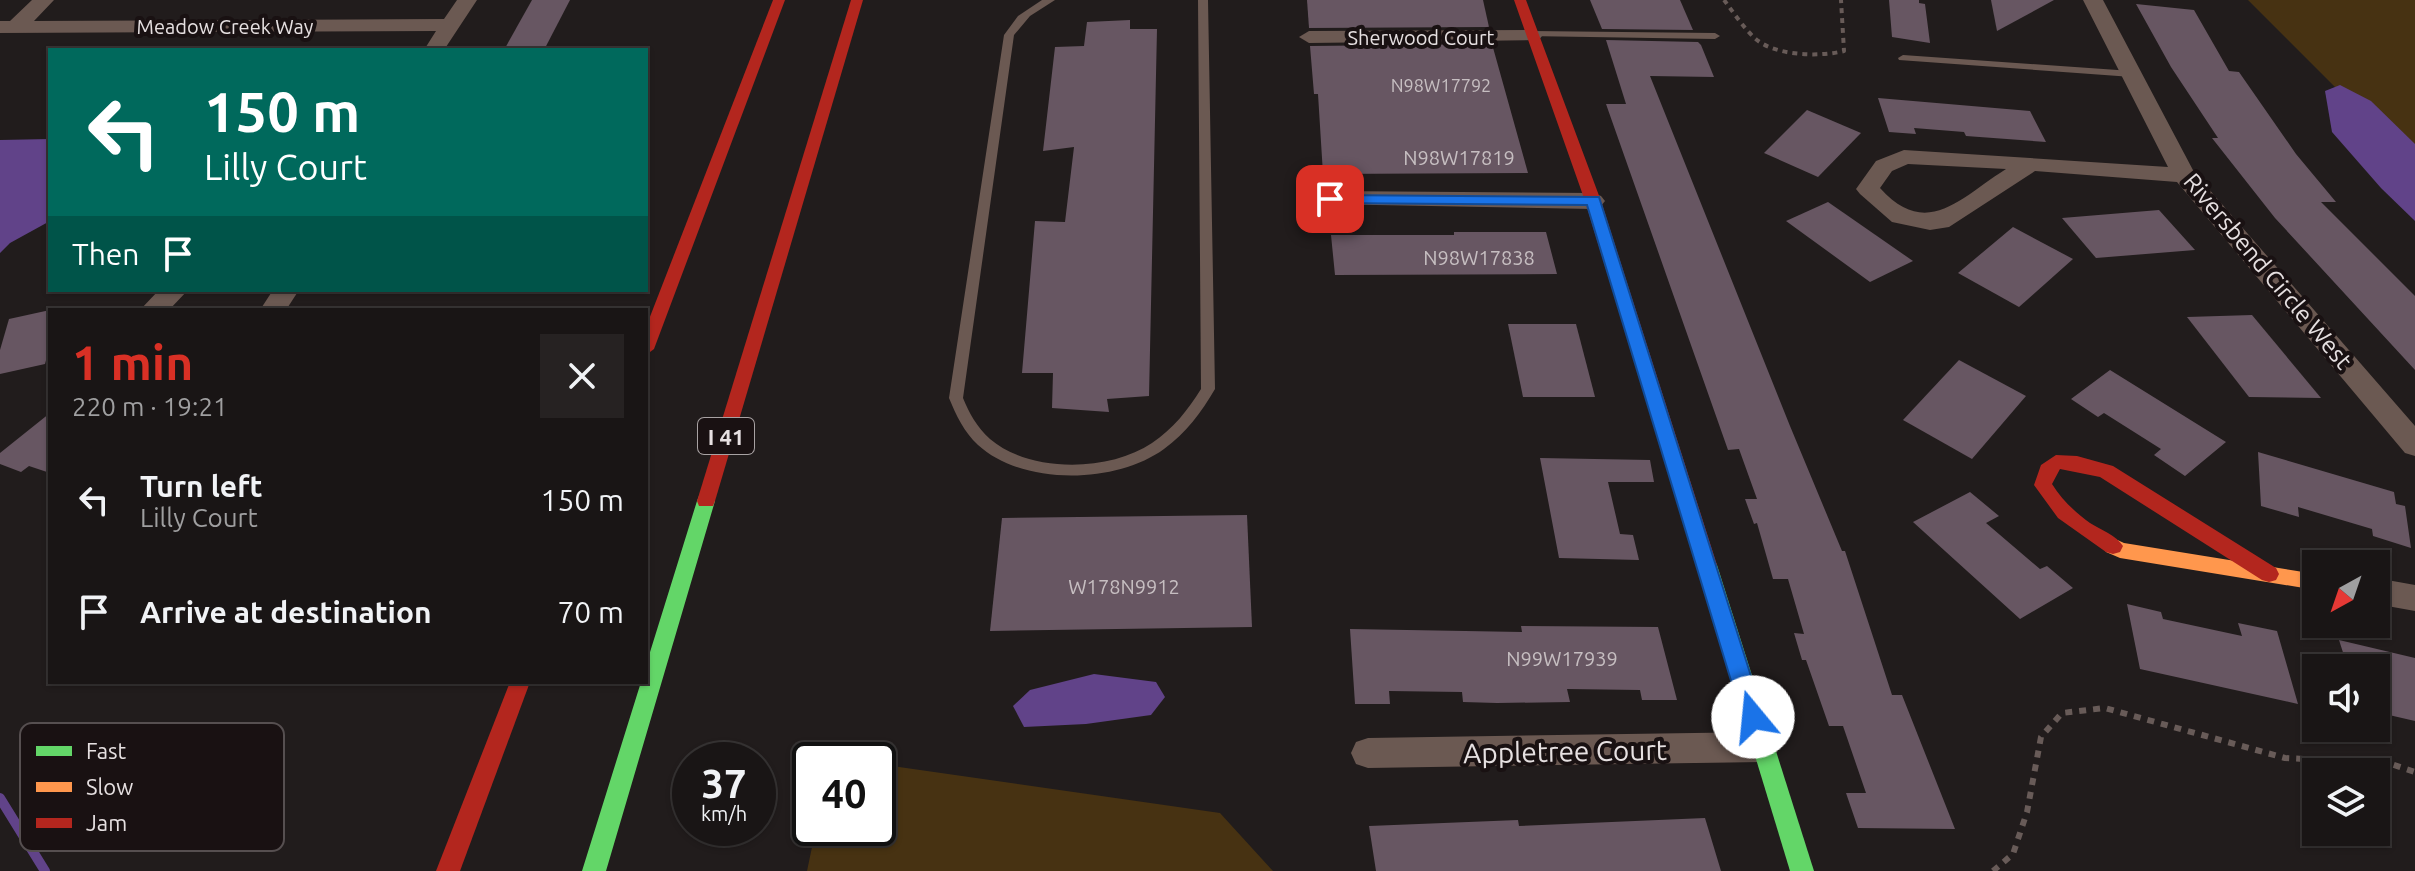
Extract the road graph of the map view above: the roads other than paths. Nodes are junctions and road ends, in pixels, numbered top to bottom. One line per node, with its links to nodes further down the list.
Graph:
1 (44, 0): 10 (street)
2 (467, 0): 9 (street)
3 (779, 0): 23 (main road)
4 (857, 0): 33 (main road, I 41)
5 (1050, 0): 6 (lane)
6 (1203, 0)
7 (1520, 0): 11 (main road)
8 (2093, 0): 16 (street, Riversbend Circle West)
9 (451, 25): 10 (street, Meadow Creek Way); 14 (street)
10 (8, 27)
11 (1532, 35): 12 (lane); 13 (street, Sherwood Court); 20 (main road)
12 (1715, 36)
13 (1309, 37)
14 (435, 48)
15 (1903, 58): 16 (lane)
16 (2132, 74): 18 (street, Riversbend Circle West)
17 (2031, 164): 17 (street); 18 (street)
18 (2184, 175): 24 (street, Riversbend Circle West)
19 (1330, 199): 20 (street)
20 (1593, 201): 30 (main road)
21 (173, 292): 22 (street)
22 (155, 308)
23 (648, 344)
24 (2415, 445)
25 (2269, 574): 25 (main road); 26 (main road)
26 (2302, 580)
27 (2390, 594): 28 (street)
28 (2415, 598)
29 (519, 684): 32 (main road)
30 (1762, 747): 31 (street, Appletree Court); 34 (main road)
31 (1368, 753)
32 (448, 871)
33 (594, 871)
34 (1802, 871)

